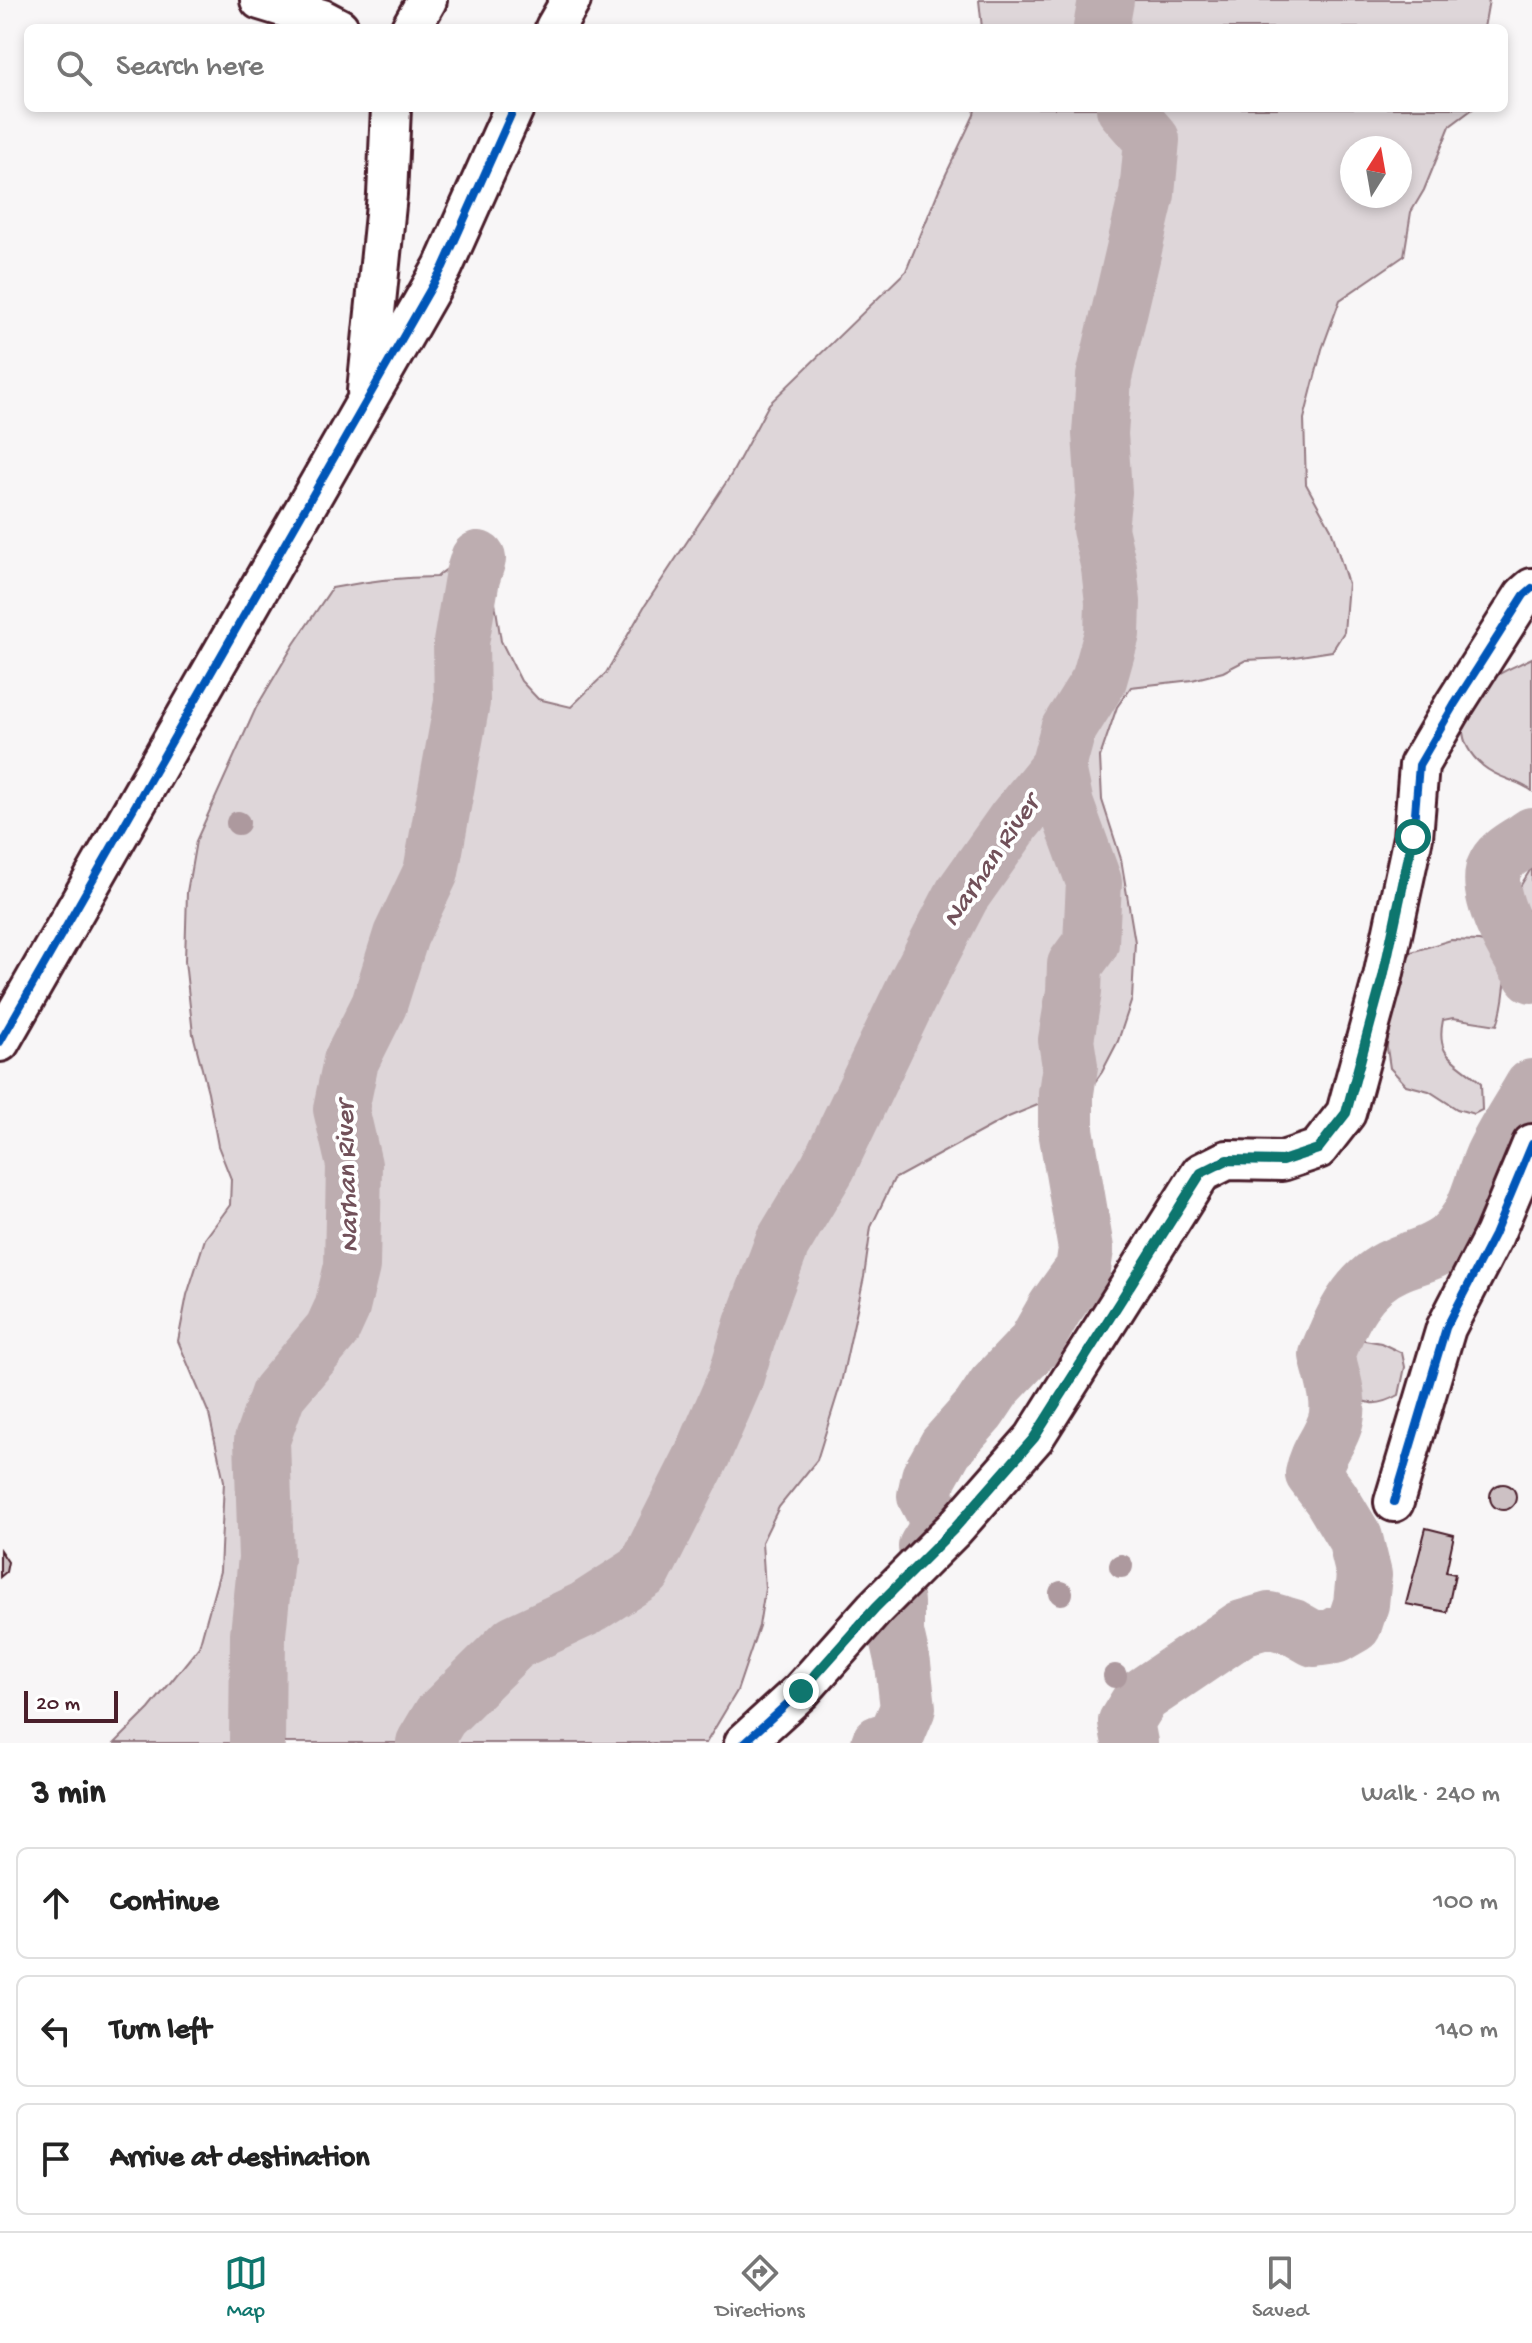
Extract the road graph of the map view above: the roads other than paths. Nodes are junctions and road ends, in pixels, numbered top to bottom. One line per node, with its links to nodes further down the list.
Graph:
1 (260, 0): 4 (street)
2 (427, 0): 5 (street)
3 (571, 0): 6 (street)
4 (331, 24)
5 (413, 24)
6 (557, 24)
7 (391, 112): 9 (street)
8 (512, 112): 9 (street)
9 (366, 401): 11 (street)
10 (1532, 588): 14 (street)
11 (0, 1042)
12 (1532, 1144): 13 (street)
13 (1394, 1502)
14 (744, 1743)

